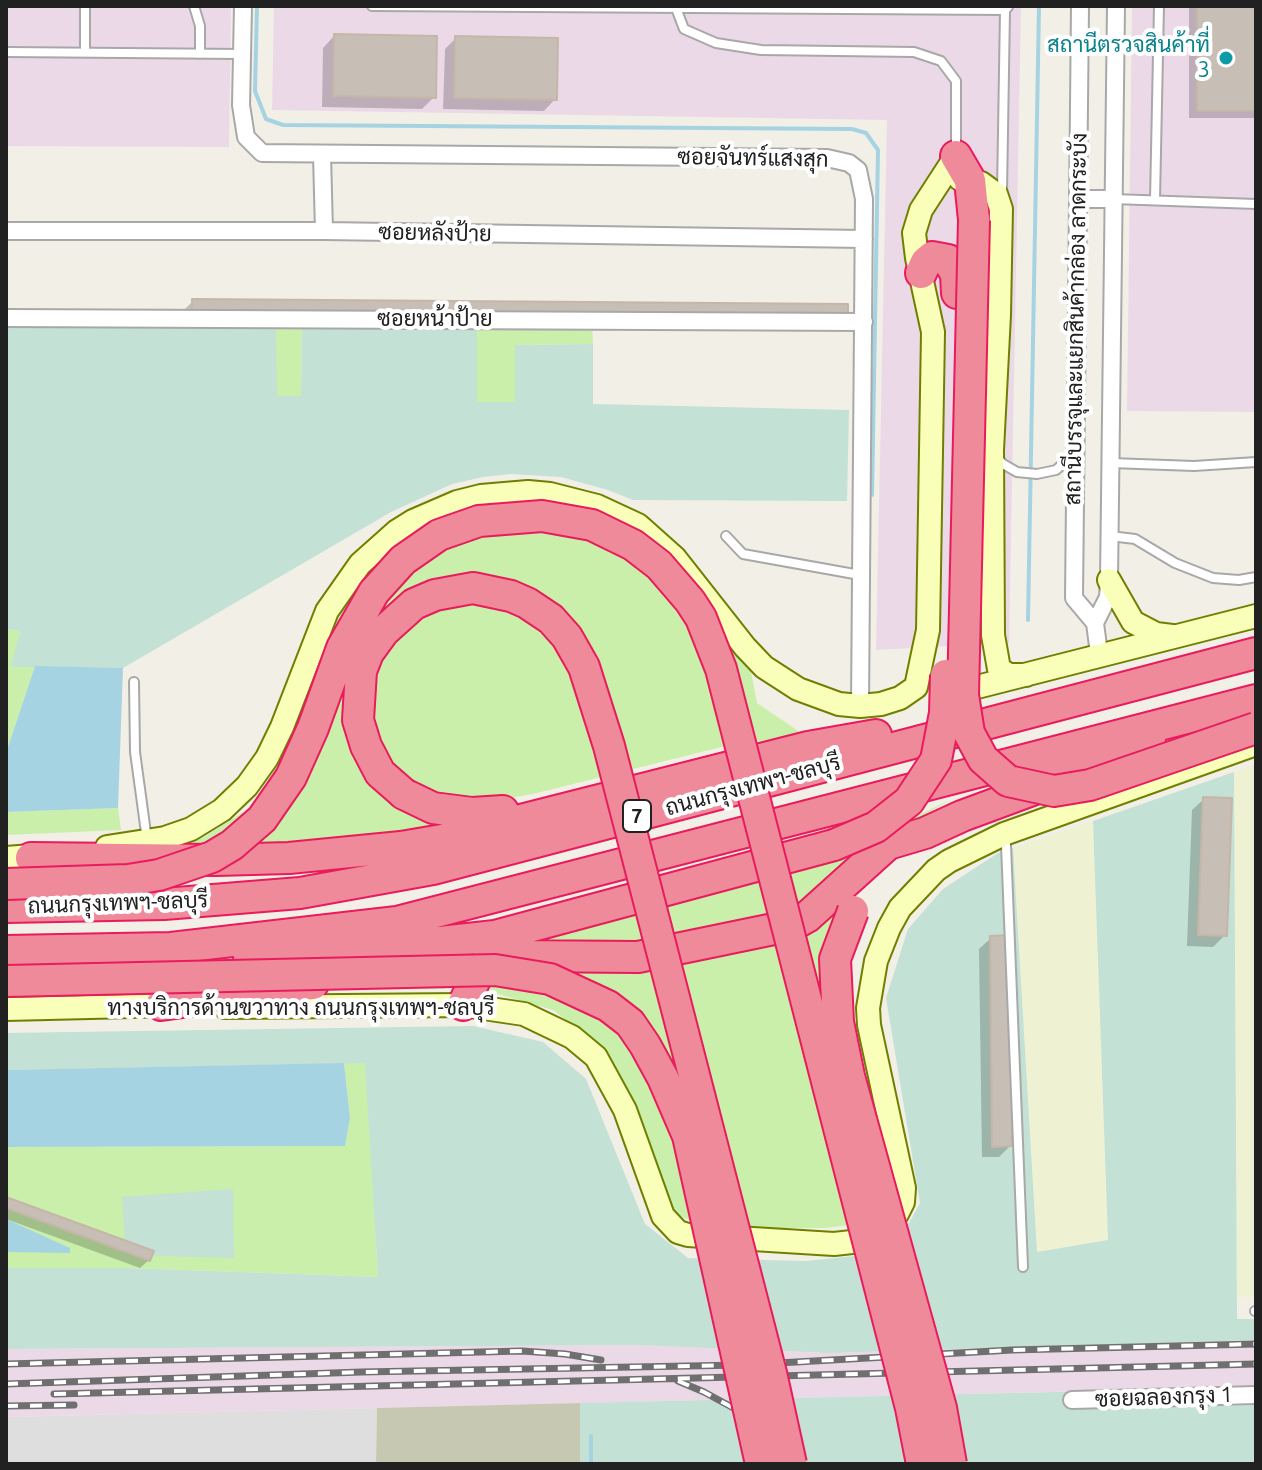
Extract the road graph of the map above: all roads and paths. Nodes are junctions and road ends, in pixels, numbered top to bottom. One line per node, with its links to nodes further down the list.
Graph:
1 (85, 6): 16 (lane)
2 (194, 6): 17 (lane)
3 (243, 6): 18 (street, ซอยจันทร์แสงสุก)
4 (372, 6): 8 (lane)
5 (1080, 6): 21 (street, สถานีบรรจุและแยกสินค้ากล่อง ลาดกระบัง)
6 (1116, 6): 22 (street, สถานีบรรจุและแยกสินค้ากล่อง ลาดกระบัง)
7 (1159, 6): 23 (lane)
8 (474, 7): 9 (lane)
9 (601, 7): 11 (lane)
10 (729, 7): 11 (lane); 12 (lane)
11 (676, 8): 20 (lane)
12 (857, 8): 13 (lane)
13 (989, 8): 14 (lane)
14 (1007, 8): 25 (lane)
15 (6, 52): 16 (lane)
16 (85, 52): 17 (lane)
17 (200, 54): 18 (lane)
18 (242, 54): 19 (street, ซอยจันทร์แสงสุก)
19 (322, 155): 27 (street); 28 (street, ซอยจันทร์แสงสุก)
20 (963, 168): 25 (highway); 29 (main road)
21 (1078, 199): 22 (street); 33 (street, สถานีบรรจุและแยกสินค้ากล่อง ลาดกระบัง)
22 (1113, 199): 23 (lane); 35 (street, สถานีบรรจุและแยกสินค้ากล่อง ลาดกระบัง)
23 (1155, 200): 24 (lane)
24 (1256, 204)
25 (987, 214): 32 (main road); 52 (highway, bridge)
26 (6, 231): 27 (street, ซอยหลังป้าย)
27 (324, 231): 28 (street, ซอยหลังป้าย)
28 (864, 239): 31 (street, ซอยจันทร์แสงสุก)
29 (921, 273): 46 (main road); 61 (highway, bridge)
30 (6, 318): 31 (street, ซอยหน้าป้าย)
31 (864, 322): 38 (street, ซอยจันทร์แสงสุก)
32 (992, 450): 33 (lane); 47 (main road)
33 (1074, 454): 42 (street, สถานีบรรจุและแยกสินค้ากล่อง ลาดกระบัง)
34 (1256, 462): 35 (lane)
35 (1110, 463): 37 (street, สถานีบรรจุและแยกสินค้ากล่อง ลาดกระบัง)
36 (726, 536): 38 (lane)
37 (1110, 536): 39 (lane); 40 (street, สถานีบรรจุและแยกสินค้ากล่อง ลาดกระบัง)
38 (860, 575): 50 (street, ซอยจันทร์แสงสุก)
39 (1256, 577)
40 (1109, 580): 42 (street, สถานีบรรจุและแยกสินค้ากล่อง ลาดกระบัง); 43 (main road)
41 (1256, 616): 43 (main road)
42 (1095, 623): 45 (street)
43 (1180, 636): 45 (main road)
44 (1256, 650): 54 (highway); 60 (highway, ถนนกรุงเทพฯ-ชลบุรี / 7)
45 (1099, 654): 47 (main road)
46 (924, 659): 47 (main road); 50 (main road)
47 (1026, 675)
48 (134, 682): 56 (lane)
49 (1256, 700): 51 (highway, ถนนกรุงเทพฯ-ชลบุรี / 7)
50 (860, 706): 56 (main road)
51 (1190, 716): 55 (highway); 62 (highway, ถนนกรุงเทพฯ-ชลบุรี / 7)
52 (1256, 728)
53 (1256, 744): 66 (main road, ทางบริการด้านขวาทาง ถนนกรุงเทพฯ-ชลบุรี)
54 (775, 755): 58 (highway); 72 (highway, bridge)
55 (925, 833): 66 (highway); 74 (highway, bridge)
56 (147, 843): 58 (main road)
57 (1006, 845): 68 (lane)
58 (18, 858)
59 (6, 884): 73 (highway, bridge)
60 (6, 907)
61 (495, 936): 62 (highway); 65 (highway)
62 (171, 948): 63 (highway, ถนนกรุงเทพฯ-ชลบุรี / 7)
63 (6, 951)
64 (6, 981): 71 (highway, bridge)
65 (161, 1005): 66 (main road, ทางบริการด้านขวาทาง ถนนกรุงเทพฯ-ชลบุรี); 67 (main road, ทางบริการด้านขวาทาง ถนนกรุงเทพฯ-ชลบุรี)
66 (463, 1005)
67 (6, 1009)
68 (1023, 1267)
69 (1256, 1395): 70 (street, ซอยฉลองกรุง 1)
70 (1072, 1400)
71 (761, 1464)
72 (791, 1464)
73 (922, 1464)
74 (951, 1464)

